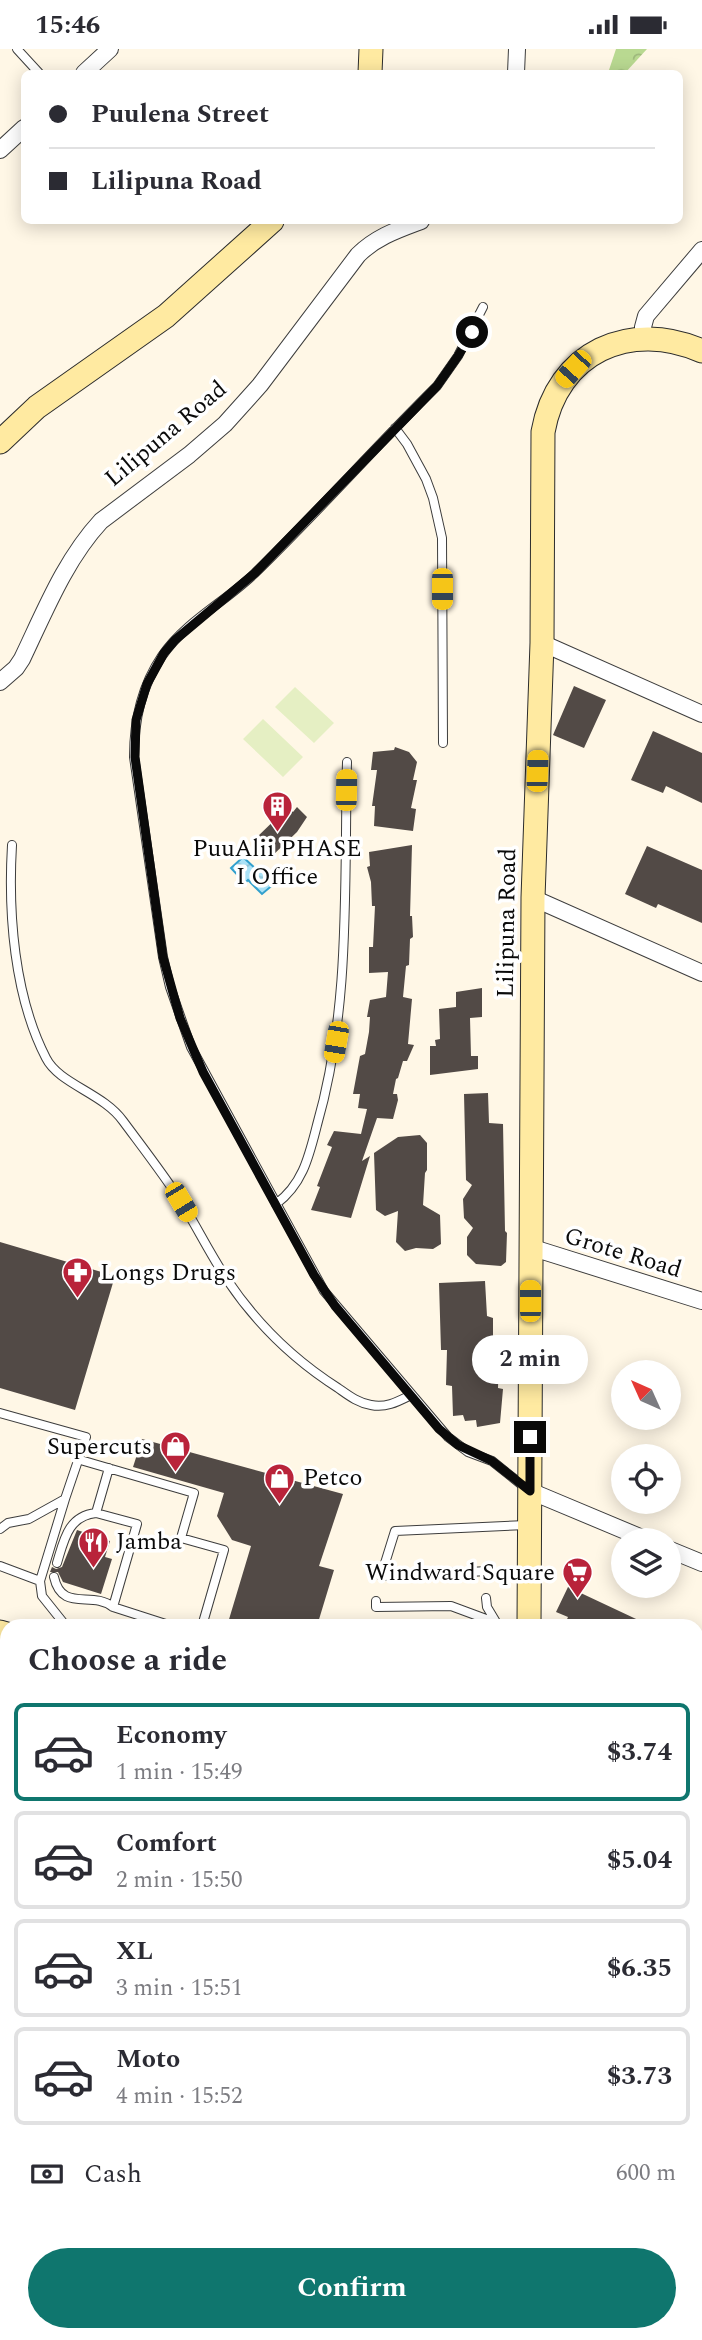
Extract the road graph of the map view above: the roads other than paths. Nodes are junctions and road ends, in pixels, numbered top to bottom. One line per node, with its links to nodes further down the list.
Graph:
1 (17, 49): 5 (lane)
2 (110, 49): 6 (street)
3 (371, 49): 7 (street)
4 (517, 49): 8 (street)
5 (36, 70)
6 (87, 70)
7 (370, 70)
8 (516, 70)
9 (21, 131): 10 (street)
10 (0, 150)
11 (269, 224): 18 (street)
12 (412, 224): 20 (street, Lilipuna Road)
13 (702, 250): 15 (street)
14 (483, 307): 17 (lane)
15 (643, 338): 16 (street, Lilipuna Road); 19 (street, Lilipuna Road)
16 (702, 351)
17 (394, 428): 22 (lane); 27 (lane)
18 (0, 442)
19 (542, 643): 21 (street); 25 (street, Lilipuna Road)
20 (0, 682)
21 (702, 714)
22 (443, 743)
23 (347, 762): 27 (lane)
24 (12, 845): 30 (lane)
25 (533, 898): 26 (street); 28 (street, Lilipuna Road)
26 (702, 973)
27 (276, 1204): 30 (lane)
28 (530, 1247): 29 (street, Grote Road); 34 (street, Lilipuna Road)
29 (702, 1301)
30 (411, 1395): 34 (lane)
31 (0, 1413): 32 (lane)
32 (77, 1459): 33 (lane); 35 (lane)
33 (109, 1468): 36 (lane); 52 (lane)
34 (530, 1491): 37 (street, Lilipuna Road); 38 (street)
35 (65, 1499): 39 (lane); 46 (lane)
36 (96, 1513): 41 (lane); 49 (lane)
37 (530, 1526): 44 (lane); 55 (street, Lilipuna Road)
38 (618, 1528)
39 (0, 1529)
40 (681, 1554): 42 (street)
41 (57, 1563)
42 (702, 1563)
43 (0, 1566): 46 (lane)
44 (489, 1571)
45 (54, 1577): 49 (lane)
46 (40, 1581): 50 (lane)
47 (486, 1598): 54 (lane)
48 (376, 1601): 53 (lane)
49 (113, 1607): 51 (lane)
50 (60, 1619)
51 (150, 1619)
52 (204, 1619)
53 (488, 1619)
54 (494, 1619)
55 (529, 1619)

